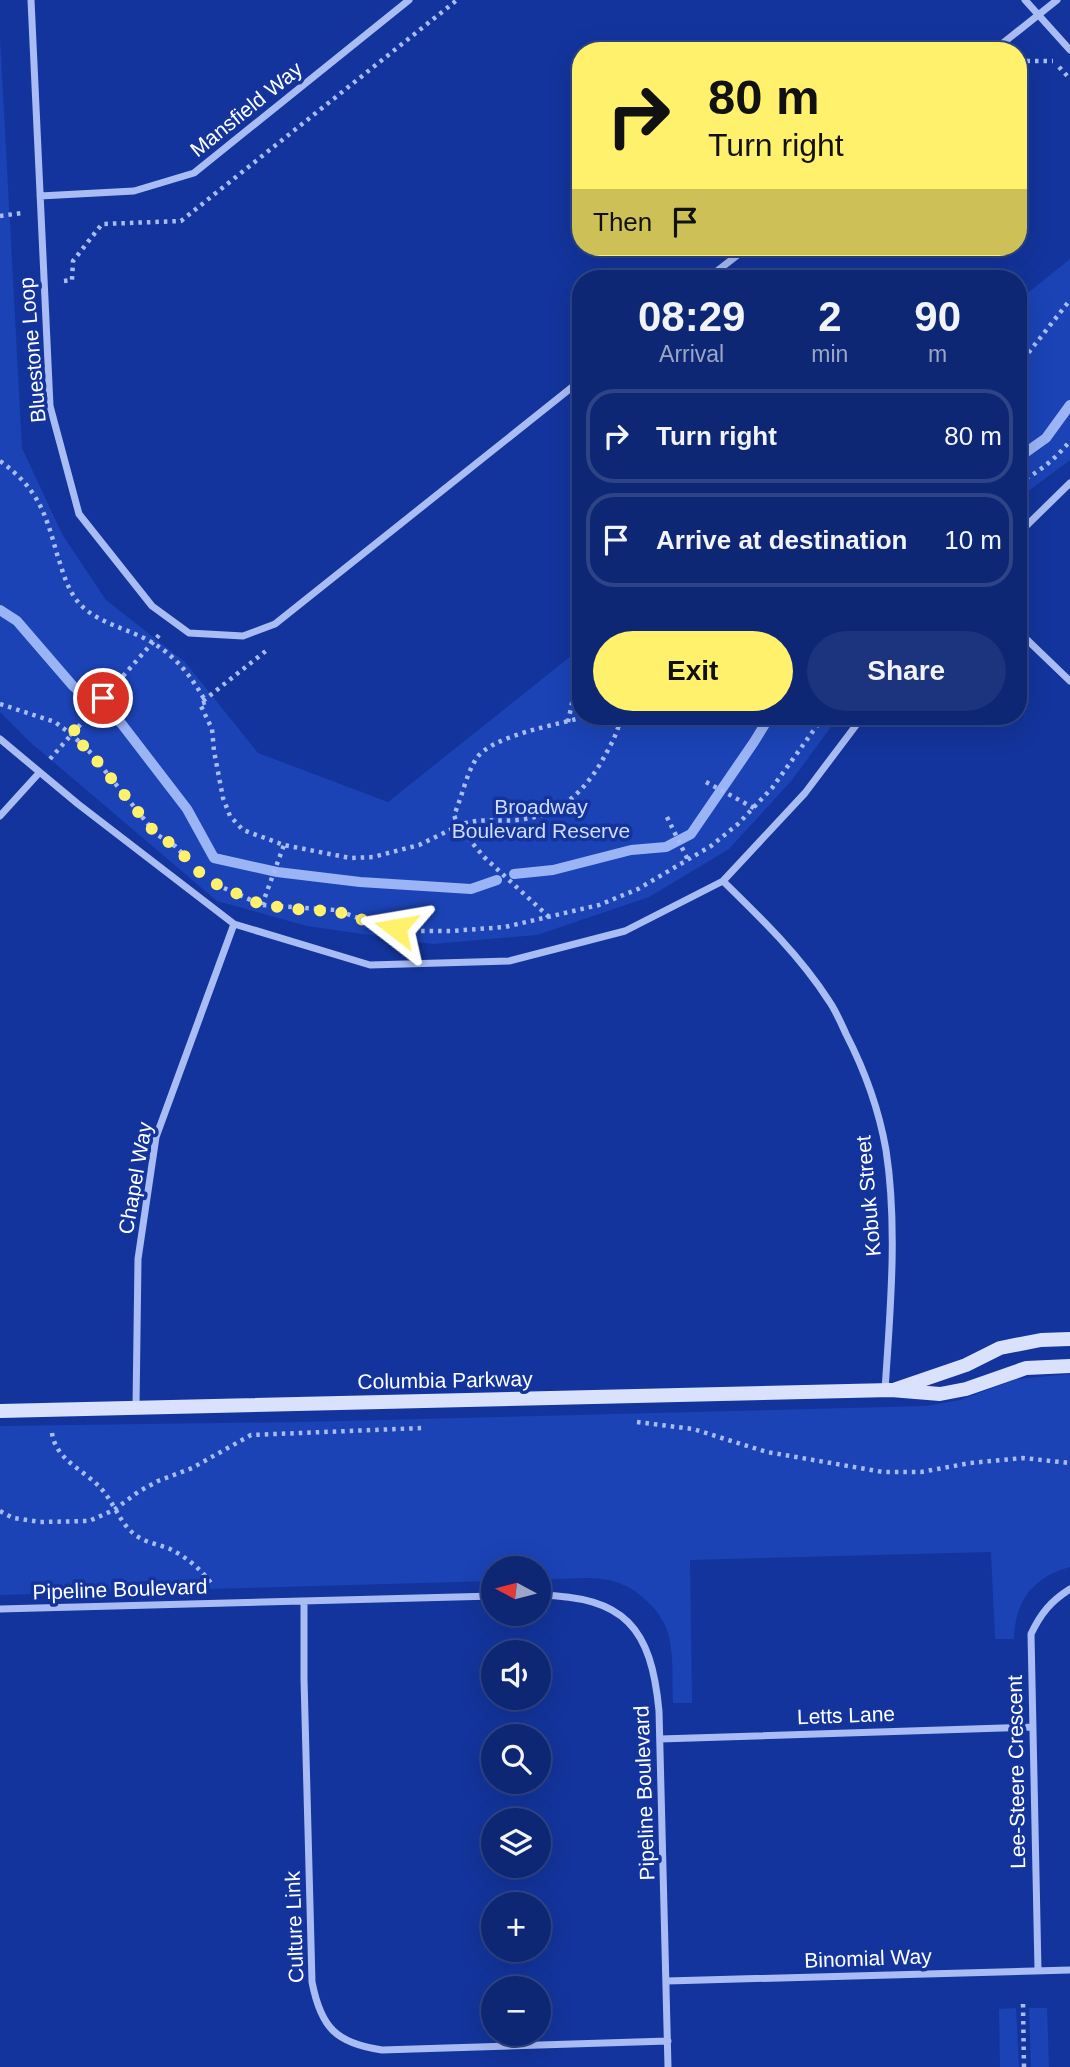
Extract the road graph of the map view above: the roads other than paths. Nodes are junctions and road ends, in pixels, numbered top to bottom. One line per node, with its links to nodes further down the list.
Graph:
1 (31, 0): 8 (street, Bluestone Loop)
2 (409, 0): 8 (street, Mansfield Way)
3 (1025, 0): 5 (street)
4 (1057, 0): 5 (street)
5 (1038, 16): 6 (street); 7 (street)
6 (1005, 42)
7 (1070, 50)
8 (40, 196): 11 (street, Bluestone Loop)
9 (736, 256): 10 (street)
10 (718, 270)
11 (572, 387)
12 (1070, 483): 13 (street)
13 (1027, 525)
14 (1027, 640): 15 (street)
15 (1070, 681)
16 (856, 725): 20 (street)
17 (0, 739): 18 (street)
18 (39, 773): 19 (street); 21 (street)
19 (0, 816)
20 (723, 881): 21 (street); 24 (street, Kobuk Street)
21 (233, 924): 25 (street, Chapel Way)
22 (1070, 1339): 24 (street, Columbia Parkway)
23 (1070, 1366): 24 (street, Columbia Parkway)
24 (888, 1390): 25 (street, Columbia Parkway)
25 (136, 1409): 26 (street, Columbia Parkway)
26 (0, 1411)
27 (1070, 1588): 32 (street, Lee-Steere Crescent)
28 (481, 1596): 30 (street, Pipeline Boulevard)
29 (551, 1596): 33 (street, Pipeline Boulevard)
30 (304, 1603): 31 (street, Pipeline Boulevard); 37 (street, Culture Link)
31 (0, 1609)
32 (1032, 1727): 33 (street, Letts Lane); 34 (street, Lee-Steere Crescent)
33 (660, 1738): 36 (street, Pipeline Boulevard)
34 (1038, 1970): 35 (street, Binomial Way); 36 (street, Binomial Way)
35 (1070, 1970)
36 (667, 1981): 37 (street, Pipeline Boulevard)
37 (668, 2041): 38 (street, Pipeline Boulevard)
38 (668, 2067)

